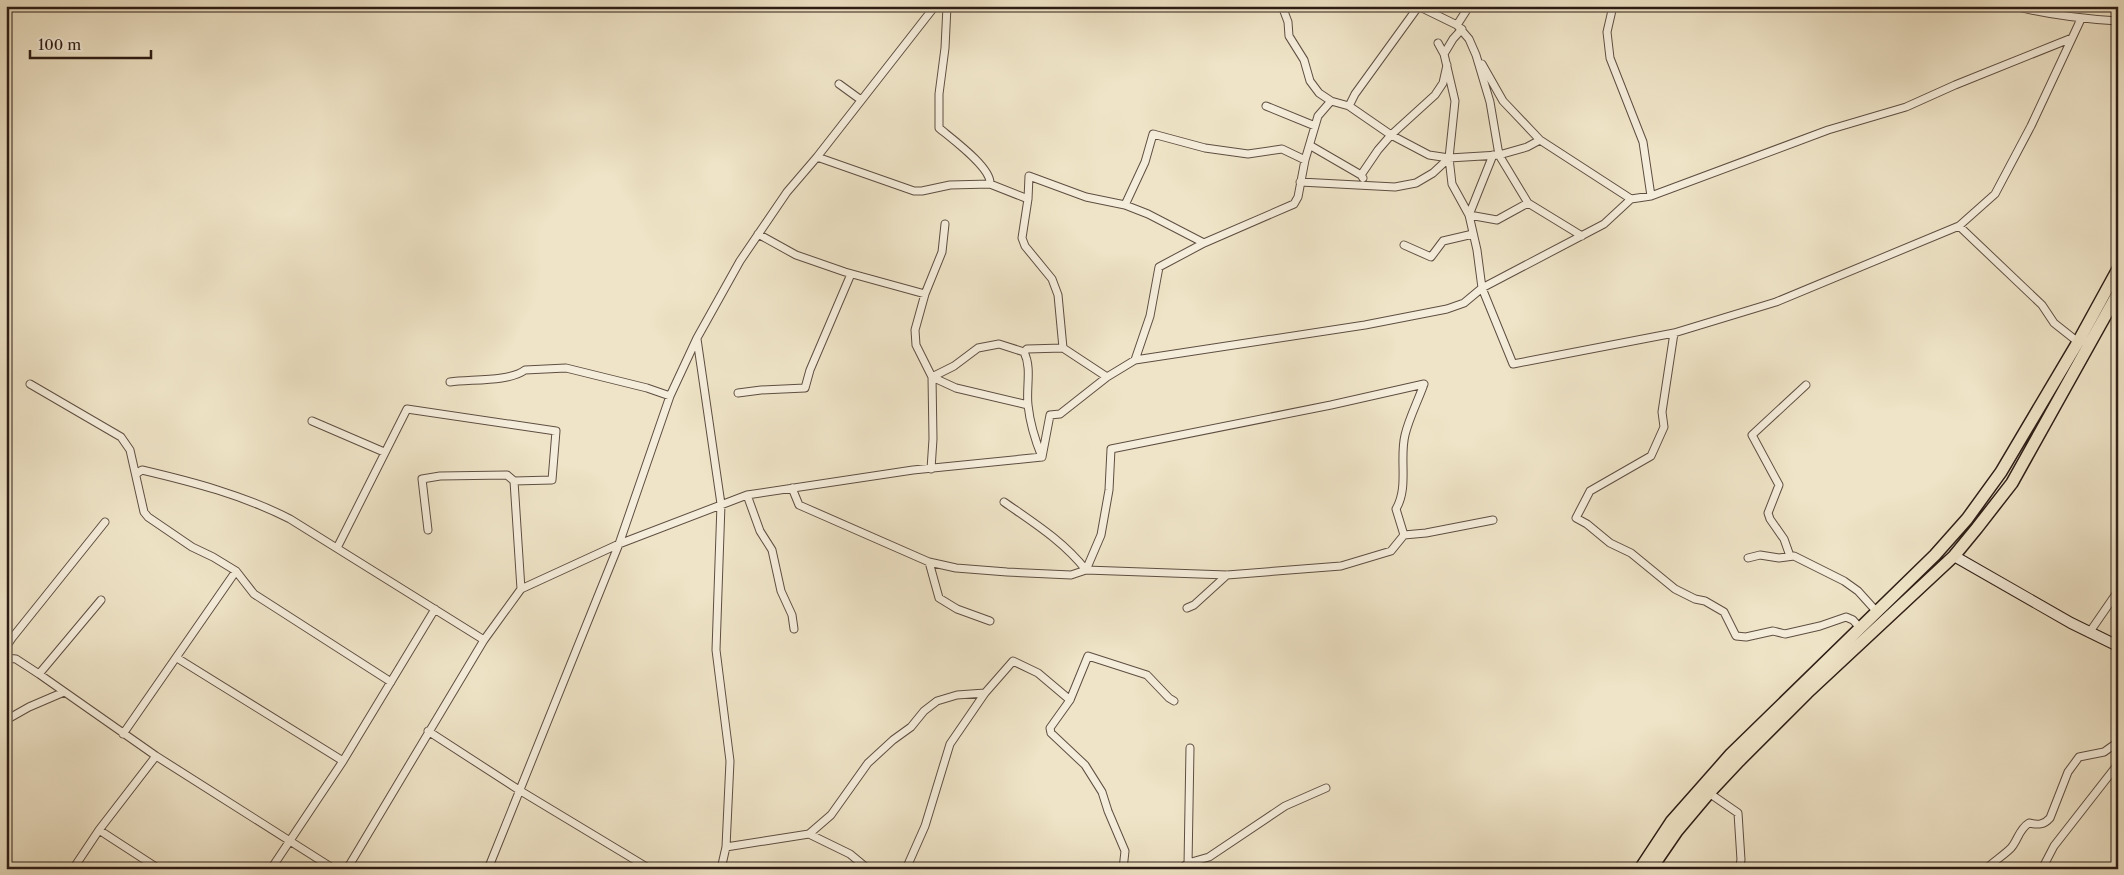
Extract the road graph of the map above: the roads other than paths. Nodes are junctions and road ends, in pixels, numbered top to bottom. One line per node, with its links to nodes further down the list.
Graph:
1 (935, 6): 17 (street)
2 (947, 6): 31 (street)
3 (1282, 6): 18 (street)
4 (1466, 6): 10 (street)
5 (1613, 6): 33 (street)
6 (2014, 6): 8 (street)
7 (1418, 7): 10 (street); 20 (street)
8 (2081, 19): 9 (street); 11 (street)
9 (2118, 21)
10 (1459, 27): 13 (street); 14 (street)
11 (2072, 38): 33 (street); 40 (street)
12 (1438, 43): 13 (street)
13 (1444, 54): 15 (street)
14 (1476, 54): 23 (street); 25 (street)
15 (1447, 64): 22 (street); 27 (street)
16 (839, 84): 17 (street)
17 (861, 100): 26 (street)
18 (1331, 101): 20 (street); 21 (street)
19 (1266, 106): 21 (street)
20 (1349, 106): 22 (street)
21 (1316, 126): 24 (street)
22 (1391, 135): 27 (street); 29 (street)
23 (1540, 140): 25 (street); 35 (street)
24 (1311, 146): 28 (street); 29 (street)
25 (1496, 155): 27 (street); 36 (street); 38 (street)
26 (818, 157): 31 (street); 41 (street)
27 (1449, 158): 32 (street); 38 (street)
28 (1306, 160): 30 (street); 37 (street)
29 (1361, 175): 32 (street)
30 (1300, 182): 32 (street); 44 (street)
31 (990, 184): 34 (street)
32 (1366, 185)
33 (1651, 196): 35 (street)
34 (1028, 199): 37 (street); 54 (street)
35 (1631, 199): 43 (street)
36 (1528, 204): 38 (street); 43 (street)
37 (1125, 205): 44 (street)
38 (1469, 214): 42 (street)
39 (945, 224): 50 (street)
40 (1959, 226): 51 (street); 53 (street)
41 (758, 234): 47 (street); 52 (street)
42 (1473, 234): 45 (street); 48 (street)
43 (1582, 236): 48 (street)
44 (1204, 243): 56 (street)
45 (1404, 245)
46 (2118, 269): 53 (main road)
47 (851, 274): 50 (street); 62 (street)
48 (1482, 288): 51 (street); 56 (street)
49 (2118, 293): 82 (main road)
50 (925, 294): 57 (street)
51 (1674, 333): 95 (street)
52 (697, 338): 63 (street); 74 (street)
53 (2078, 342): 93 (main road)
54 (1063, 348): 55 (street); 58 (street)
55 (1024, 352): 57 (street); 64 (street)
56 (1135, 360): 58 (street)
57 (932, 377): 64 (street); 68 (street)
58 (1107, 377): 67 (street)
59 (450, 382): 63 (street)
60 (30, 384): 69 (street)
61 (1806, 385): 81 (street)
62 (738, 393)
63 (670, 396): 79 (street)
64 (1028, 405): 67 (street)
65 (312, 421): 66 (street)
66 (384, 452): 70 (street); 80 (street)
67 (1042, 458): 68 (street)
68 (931, 469): 71 (street)
69 (136, 474): 80 (street); 86 (street)
70 (514, 481): 77 (street); 88 (street)
71 (792, 488): 72 (street); 84 (street)
72 (747, 495): 74 (street); 96 (street)
73 (1004, 502): 85 (street)
74 (721, 504): 79 (street); 123 (street)
75 (1493, 520): 78 (street)
76 (105, 522): 100 (street)
77 (428, 530)
78 (1404, 535): 85 (street); 87 (street)
79 (619, 544): 88 (street); 118 (street)
80 (337, 548): 92 (street)
81 (1790, 556): 83 (street); 93 (street)
82 (1954, 556): 97 (street); 119 (main road)
83 (1748, 558)
84 (929, 562): 85 (street); 94 (street)
85 (1086, 570): 87 (street)
86 (236, 571): 102 (street); 104 (street)
87 (1227, 575): 91 (street)
88 (522, 589): 98 (street)
89 (2118, 591): 97 (street)
90 (101, 600): 103 (street)
91 (1187, 608)
92 (435, 610): 98 (street); 104 (street)
93 (1877, 612): 95 (main road)
94 (990, 621)
95 (1860, 628): 137 (main road)
96 (794, 629)
97 (2089, 633): 99 (street)
98 (484, 640): 110 (street)
99 (2118, 646)
100 (6, 647)
101 (6, 658): 103 (street)
102 (177, 658): 111 (street); 115 (street)
103 (39, 674): 105 (street)
104 (391, 682): 115 (street)
105 (64, 692): 109 (street); 111 (street)
106 (985, 693): 107 (street); 121 (street); 134 (street)
107 (1070, 700): 108 (street); 135 (street)
108 (1174, 701)
109 (6, 720)
110 (428, 731): 118 (street); 129 (street)
111 (123, 734): 114 (street)
112 (2118, 742): 140 (street)
113 (1190, 748): 124 (street)
114 (156, 756): 120 (street); 122 (street)
115 (343, 761): 122 (street)
116 (2118, 764): 141 (street)
117 (1326, 788): 124 (street)
118 (519, 790): 130 (street); 131 (street)
119 (1709, 793): 138 (main road); 139 (street)
120 (99, 830): 125 (street); 126 (street)
121 (810, 834): 123 (street); 133 (street)
122 (291, 841): 127 (street); 128 (street)
123 (726, 847): 132 (street)
124 (1187, 866): 136 (street)
125 (73, 869)
126 (158, 869)
127 (272, 869)
128 (334, 869)
129 (347, 869)
130 (488, 869)
131 (650, 869)
132 (721, 869)
133 (868, 869)
134 (906, 869)
135 (1123, 869)
136 (1181, 869)
137 (1640, 869)
138 (1651, 869)
139 (1739, 869)
140 (1986, 869)
141 (2042, 869)

